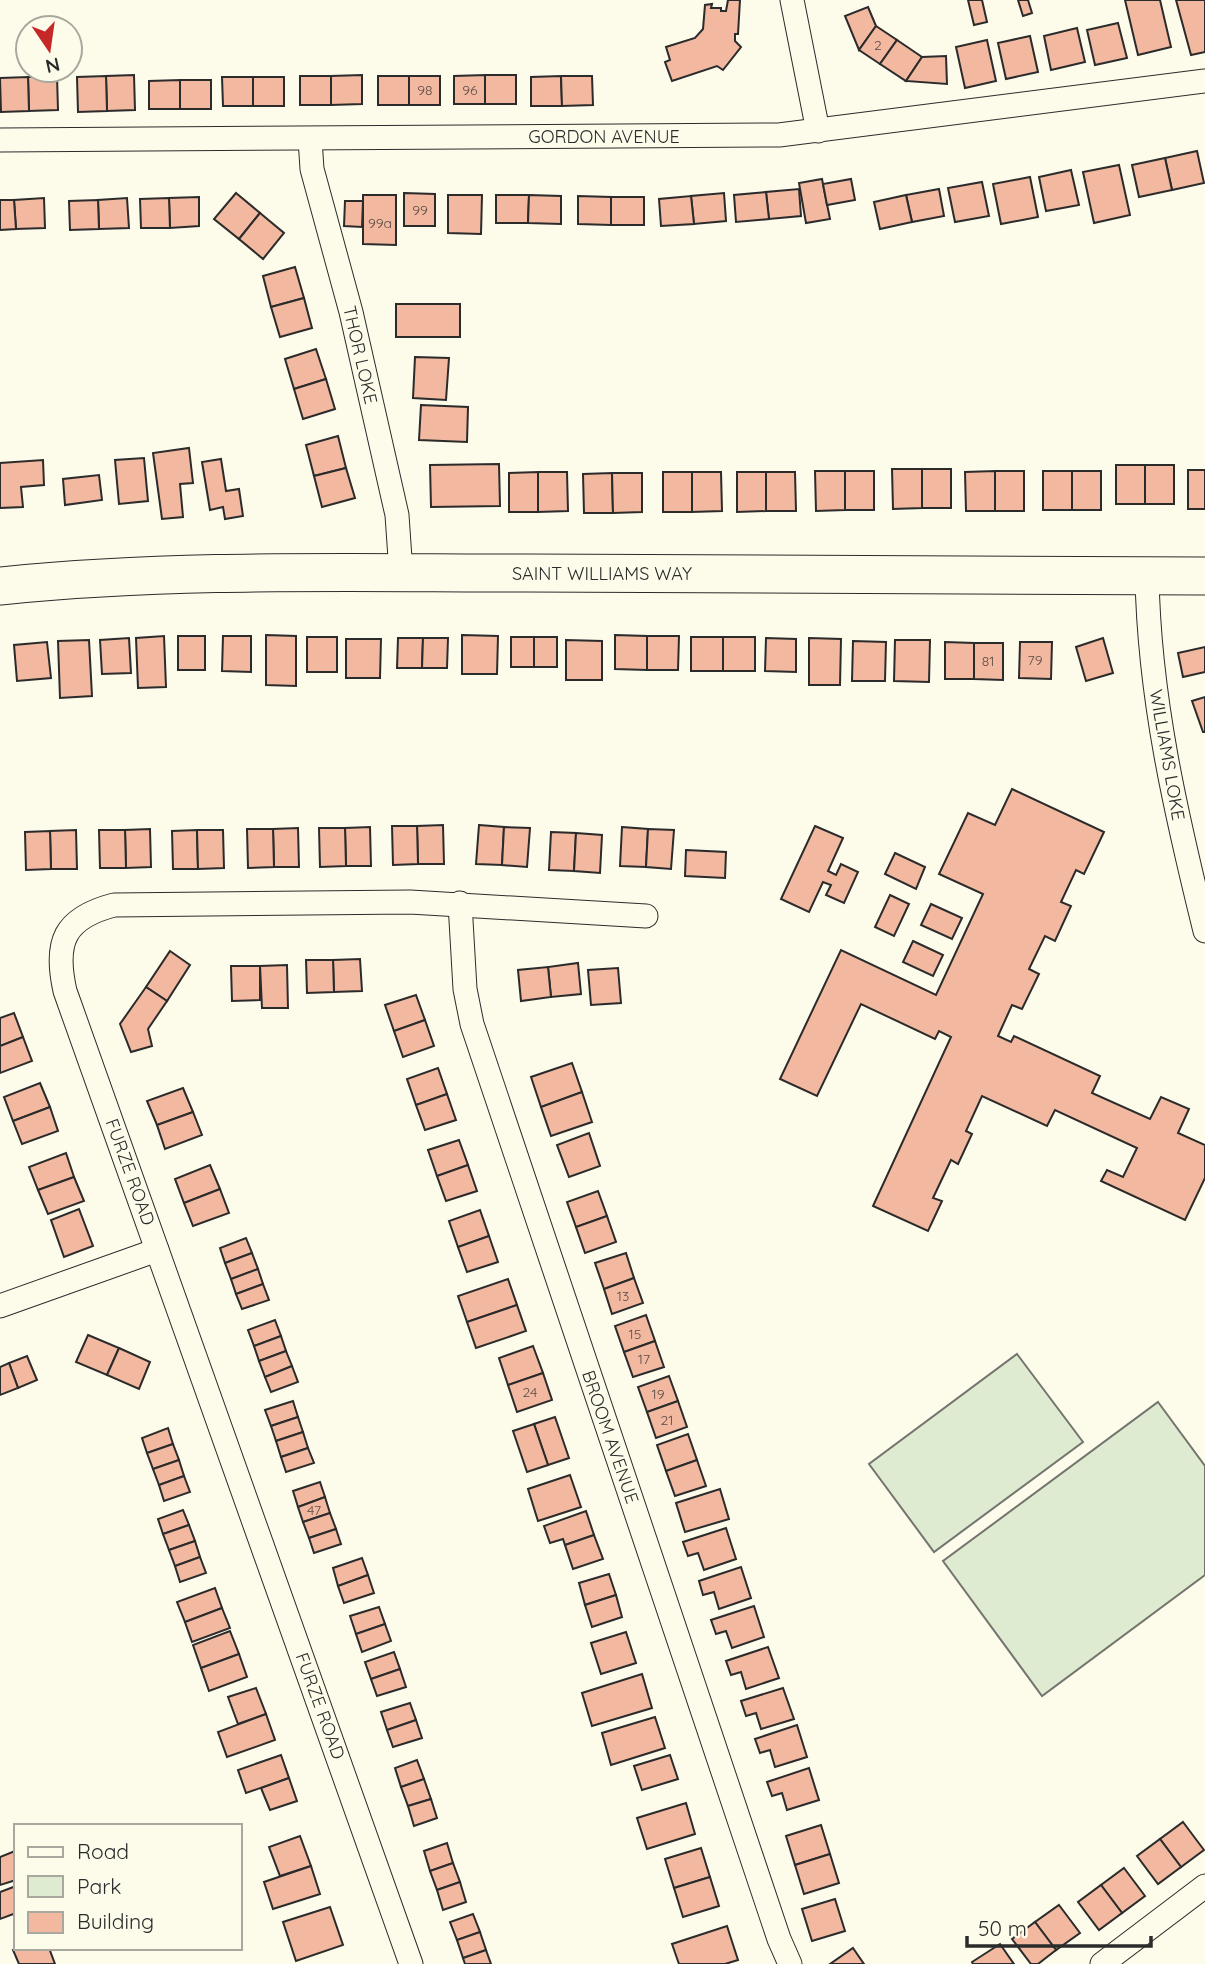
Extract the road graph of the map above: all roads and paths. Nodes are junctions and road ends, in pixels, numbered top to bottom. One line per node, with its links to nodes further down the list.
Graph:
1 (792, 0): 3 (street)
2 (1205, 81): 3 (street, GORDON AVENUE)
3 (818, 131): 4 (street, GORDON AVENUE)
4 (310, 139): 5 (street, GORDON AVENUE); 6 (street, THOR LOKE)
5 (0, 140)
6 (401, 573): 7 (highway, SAINT WILLIAMS WAY); 9 (highway, SAINT WILLIAMS WAY)
7 (1147, 576): 8 (highway, SAINT WILLIAMS WAY); 12 (street, WILLIAMS LOKE)
8 (1205, 576)
9 (0, 586)
10 (460, 903): 11 (street, FURZE ROAD); 13 (street, FURZE ROAD); 17 (street, BROOM AVENUE)
11 (646, 916)
12 (1205, 931)
13 (157, 1250): 14 (street); 16 (street, FURZE ROAD)
14 (0, 1306)
15 (1205, 1886): 18 (street)
16 (411, 1964)
17 (790, 1964)
18 (1102, 1964)

